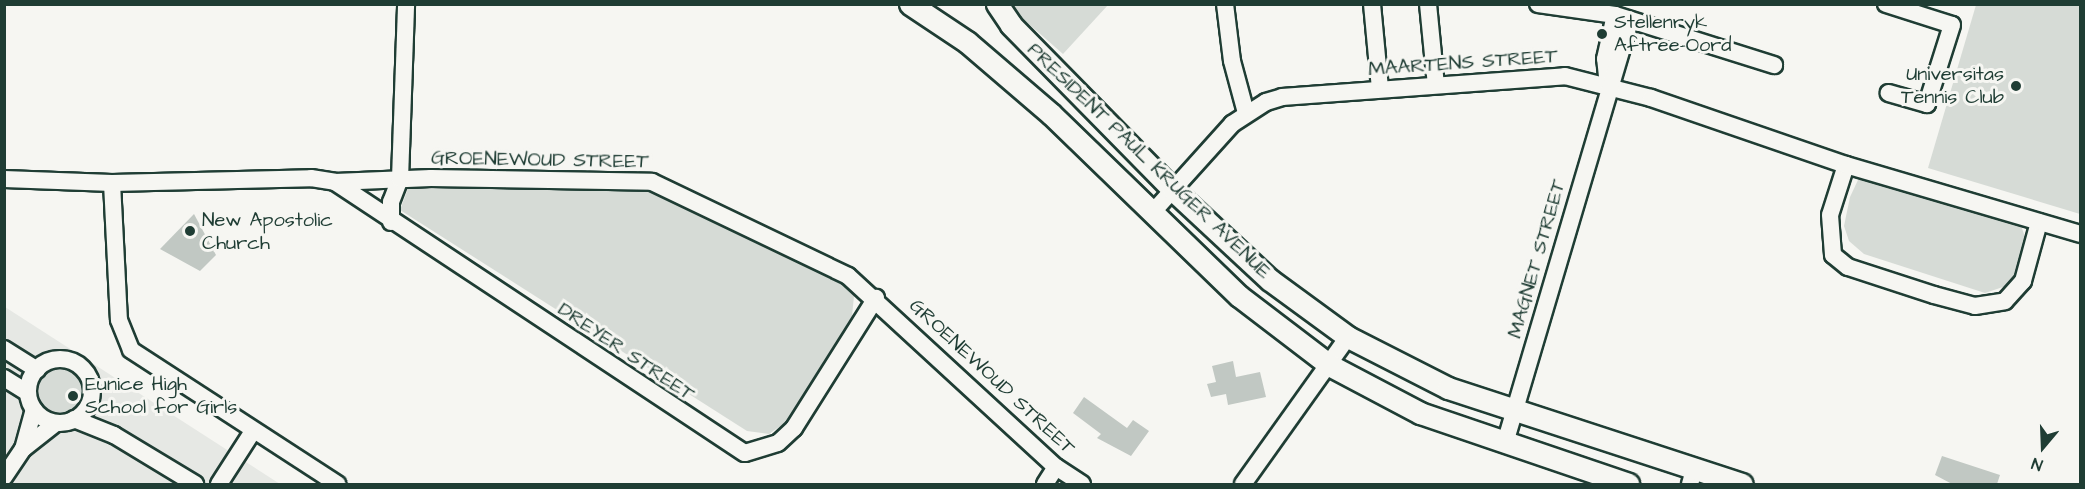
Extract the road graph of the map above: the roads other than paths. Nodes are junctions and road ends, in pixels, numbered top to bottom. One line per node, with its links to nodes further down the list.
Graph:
1 (406, 4): 19 (street)
2 (910, 4): 23 (street, PRESIDENT PAUL KRUGER AVENUE)
3 (997, 4): 22 (street, PRESIDENT PAUL KRUGER AVENUE)
4 (1225, 4): 16 (street)
5 (1372, 4): 14 (street)
6 (1428, 4): 12 (street)
7 (1538, 4): 9 (street)
8 (1886, 4): 15 (street)
9 (1598, 7): 10 (street)
10 (1623, 17): 11 (street); 13 (street, MAGNET STREET)
11 (1774, 65)
12 (1436, 85): 13 (street, MAARTENS STREET); 14 (street, MAARTENS STREET)
13 (1608, 86): 17 (street, MAARTENS STREET); 37 (street, MAGNET STREET)
14 (1380, 89): 16 (street, MAARTENS STREET)
15 (1889, 93)
16 (1246, 113): 22 (street, MAARTENS STREET)
17 (1846, 165): 25 (street, MAARTENS STREET); 25 (street)
18 (4, 178): 21 (street, GROENEWOUD STREET)
19 (400, 179): 20 (street, GROENEWOUD STREET); 24 (street); 27 (street, GROENEWOUD STREET)
20 (335, 182): 21 (street, GROENEWOUD STREET); 24 (street, DREYER STREET)
21 (112, 183): 40 (street)
22 (1173, 190): 23 (street, MAARTENS STREET); 30 (street, PRESIDENT PAUL KRUGER AVENUE)
23 (1152, 213): 32 (street, PRESIDENT PAUL KRUGER AVENUE)
24 (391, 222): 29 (street, DREYER STREET)
25 (2039, 222): 26 (street, MAARTENS STREET)
26 (2080, 234)
27 (862, 287): 28 (street, GROENEWOUD STREET); 29 (street, DREYER STREET)
28 (876, 298): 29 (street, DREYER STREET); 44 (street, GROENEWOUD STREET)
29 (859, 322)
30 (1348, 337): 32 (street); 37 (street, PRESIDENT PAUL KRUGER AVENUE)
31 (4, 349): 33 (street)
32 (1331, 366): 42 (street, PRESIDENT PAUL KRUGER AVENUE); 52 (street)
33 (37, 370): 35 (street); 36 (street)
34 (4, 378): 35 (street)
35 (31, 401): 39 (street); 43 (street)
36 (89, 404): 38 (street); 41 (street)
37 (1514, 412): 42 (street, MAGNET STREET); 46 (street, PRESIDENT PAUL KRUGER AVENUE)
38 (74, 419): 39 (street); 41 (street)
39 (56, 423): 43 (street)
40 (253, 431): 48 (street); 49 (street)
41 (114, 435): 47 (street)
42 (1505, 443): 53 (street, PRESIDENT PAUL KRUGER AVENUE)
43 (23, 449): 45 (street)
44 (1056, 467): 50 (street); 51 (street, GROENEWOUD STREET)
45 (4, 477)
46 (1692, 477): 54 (street, PRESIDENT PAUL KRUGER AVENUE)
47 (195, 484)
48 (219, 484)
49 (337, 484)
50 (1045, 484)
51 (1082, 484)
52 (1243, 484)
53 (1628, 484)
54 (1742, 484)

